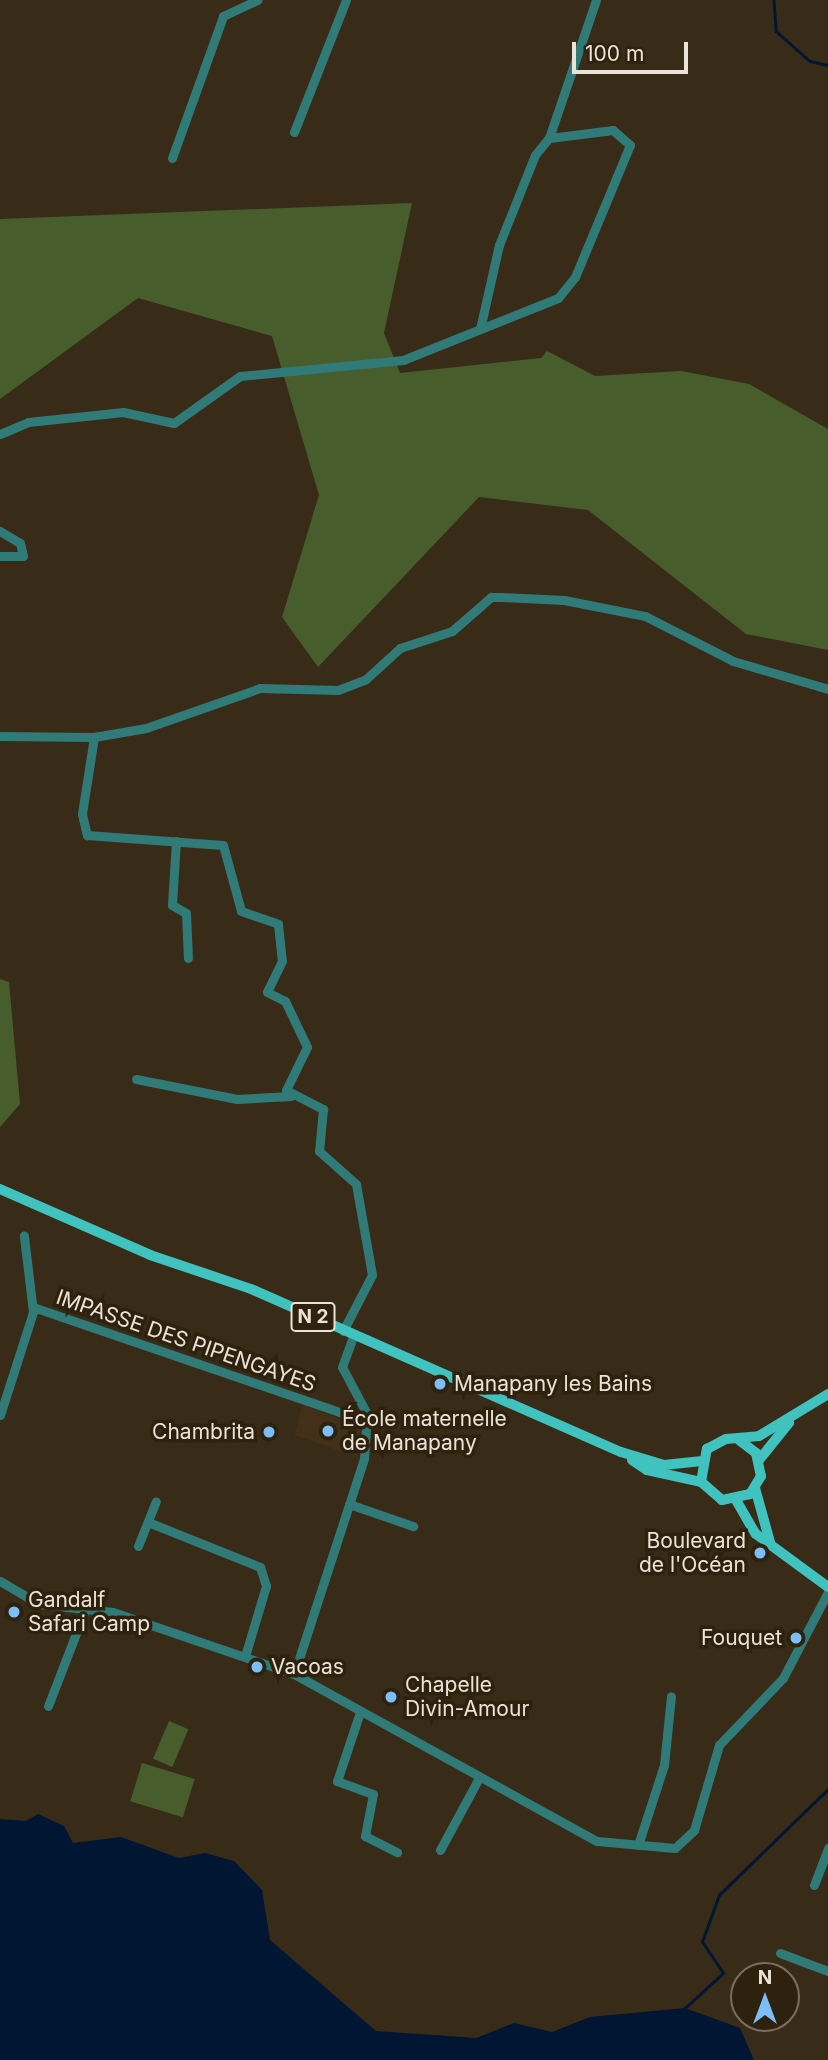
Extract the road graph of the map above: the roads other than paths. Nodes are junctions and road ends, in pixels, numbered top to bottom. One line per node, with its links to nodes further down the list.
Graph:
1 (258, 0): 6 (street)
2 (346, 0): 4 (street)
3 (596, 0): 5 (street)
4 (294, 132)
5 (549, 138): 7 (street); 7 (street)
6 (172, 158)
7 (480, 329): 8 (street)
8 (0, 434)
9 (0, 531): 10 (street)
10 (0, 556)
11 (828, 690): 13 (street)
12 (0, 736): 13 (street)
13 (94, 737): 14 (street)
14 (176, 841): 15 (street); 17 (street)
15 (188, 958)
16 (136, 1079): 17 (street)
17 (291, 1096): 21 (street)
18 (0, 1189): 21 (main road, N 2)
19 (24, 1236): 20 (street)
20 (33, 1307): 24 (street); 25 (street, IMPASSE DES PIPENGAYES)
21 (348, 1334): 25 (street); 27 (main road, N 2)
22 (828, 1394): 23 (main road)
23 (812, 1403): 26 (main road); 28 (main road)
24 (0, 1415)
25 (368, 1422): 34 (street)
26 (739, 1440): 28 (main road); 29 (main road)
27 (621, 1452): 29 (main road, N 2); 30 (main road, N 2)
28 (760, 1460): 31 (main road)
29 (700, 1461): 30 (main road)
30 (701, 1482): 32 (main road)
31 (755, 1488): 32 (main road); 38 (main road)
32 (736, 1500): 38 (main road)
33 (156, 1501): 35 (street)
34 (349, 1504): 36 (street); 43 (street)
35 (148, 1522): 37 (street); 42 (street)
36 (413, 1526)
37 (138, 1546)
38 (775, 1550): 40 (main road)
39 (0, 1581): 41 (street)
40 (828, 1590): 48 (street)
41 (85, 1610): 42 (street); 45 (street)
42 (245, 1656): 43 (street)
43 (294, 1674): 46 (street)
44 (671, 1696): 48 (street)
45 (48, 1706)
46 (360, 1712): 47 (street); 51 (street)
47 (479, 1778): 48 (street); 50 (street)
48 (638, 1845)
49 (828, 1848): 52 (street)
50 (440, 1850)
51 (397, 1852)
52 (814, 1885)
53 (780, 1953): 54 (street)
54 (828, 1971)

